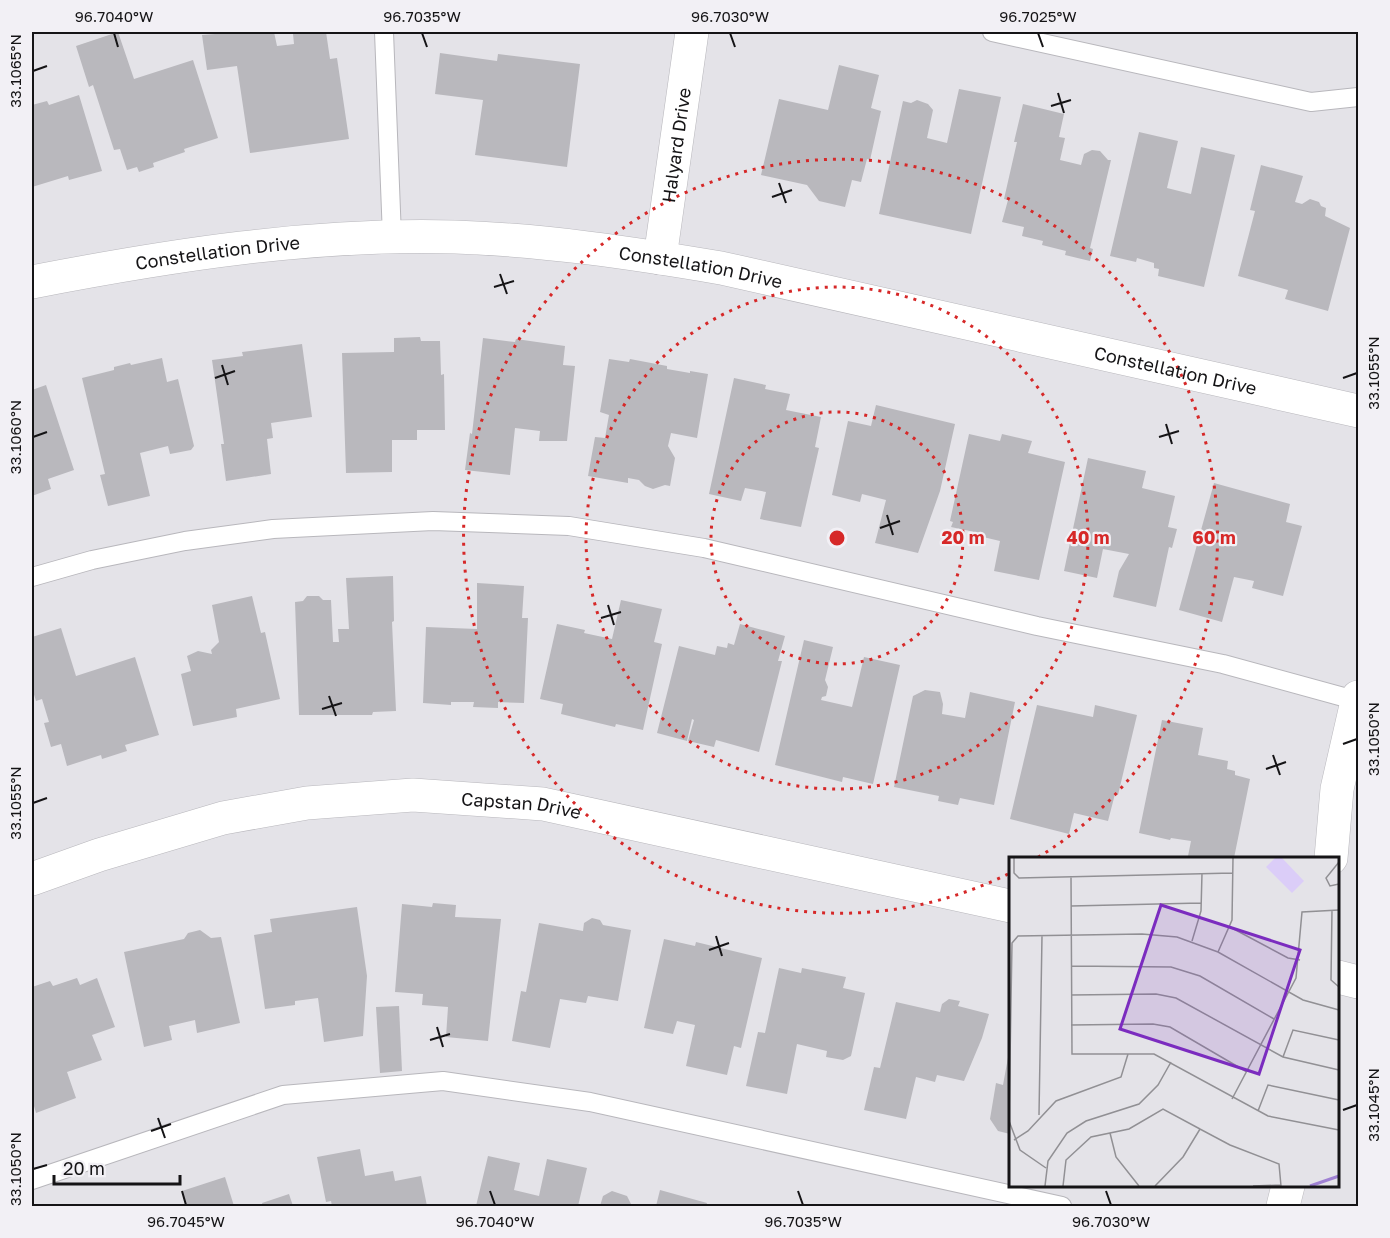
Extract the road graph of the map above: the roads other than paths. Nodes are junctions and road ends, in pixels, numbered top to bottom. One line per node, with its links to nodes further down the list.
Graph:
1 (384, 32): 5 (lane)
2 (692, 32): 6 (street, Halyard Drive)
3 (992, 32): 4 (lane)
4 (1359, 97)
5 (392, 237): 6 (street, Constellation Drive); 7 (street, Constellation Drive)
6 (660, 258): 8 (street, Constellation Drive)
7 (32, 282)
8 (1359, 411)
9 (32, 577): 10 (lane)
10 (1358, 699): 11 (street)
11 (1331, 857)
12 (32, 879): 13 (street, Capstan Drive)
13 (1009, 906)
14 (1339, 977): 15 (street)
15 (1359, 982)
16 (32, 1180): 18 (lane)
17 (1287, 1187): 19 (street)
18 (1062, 1206)
19 (1284, 1206)

